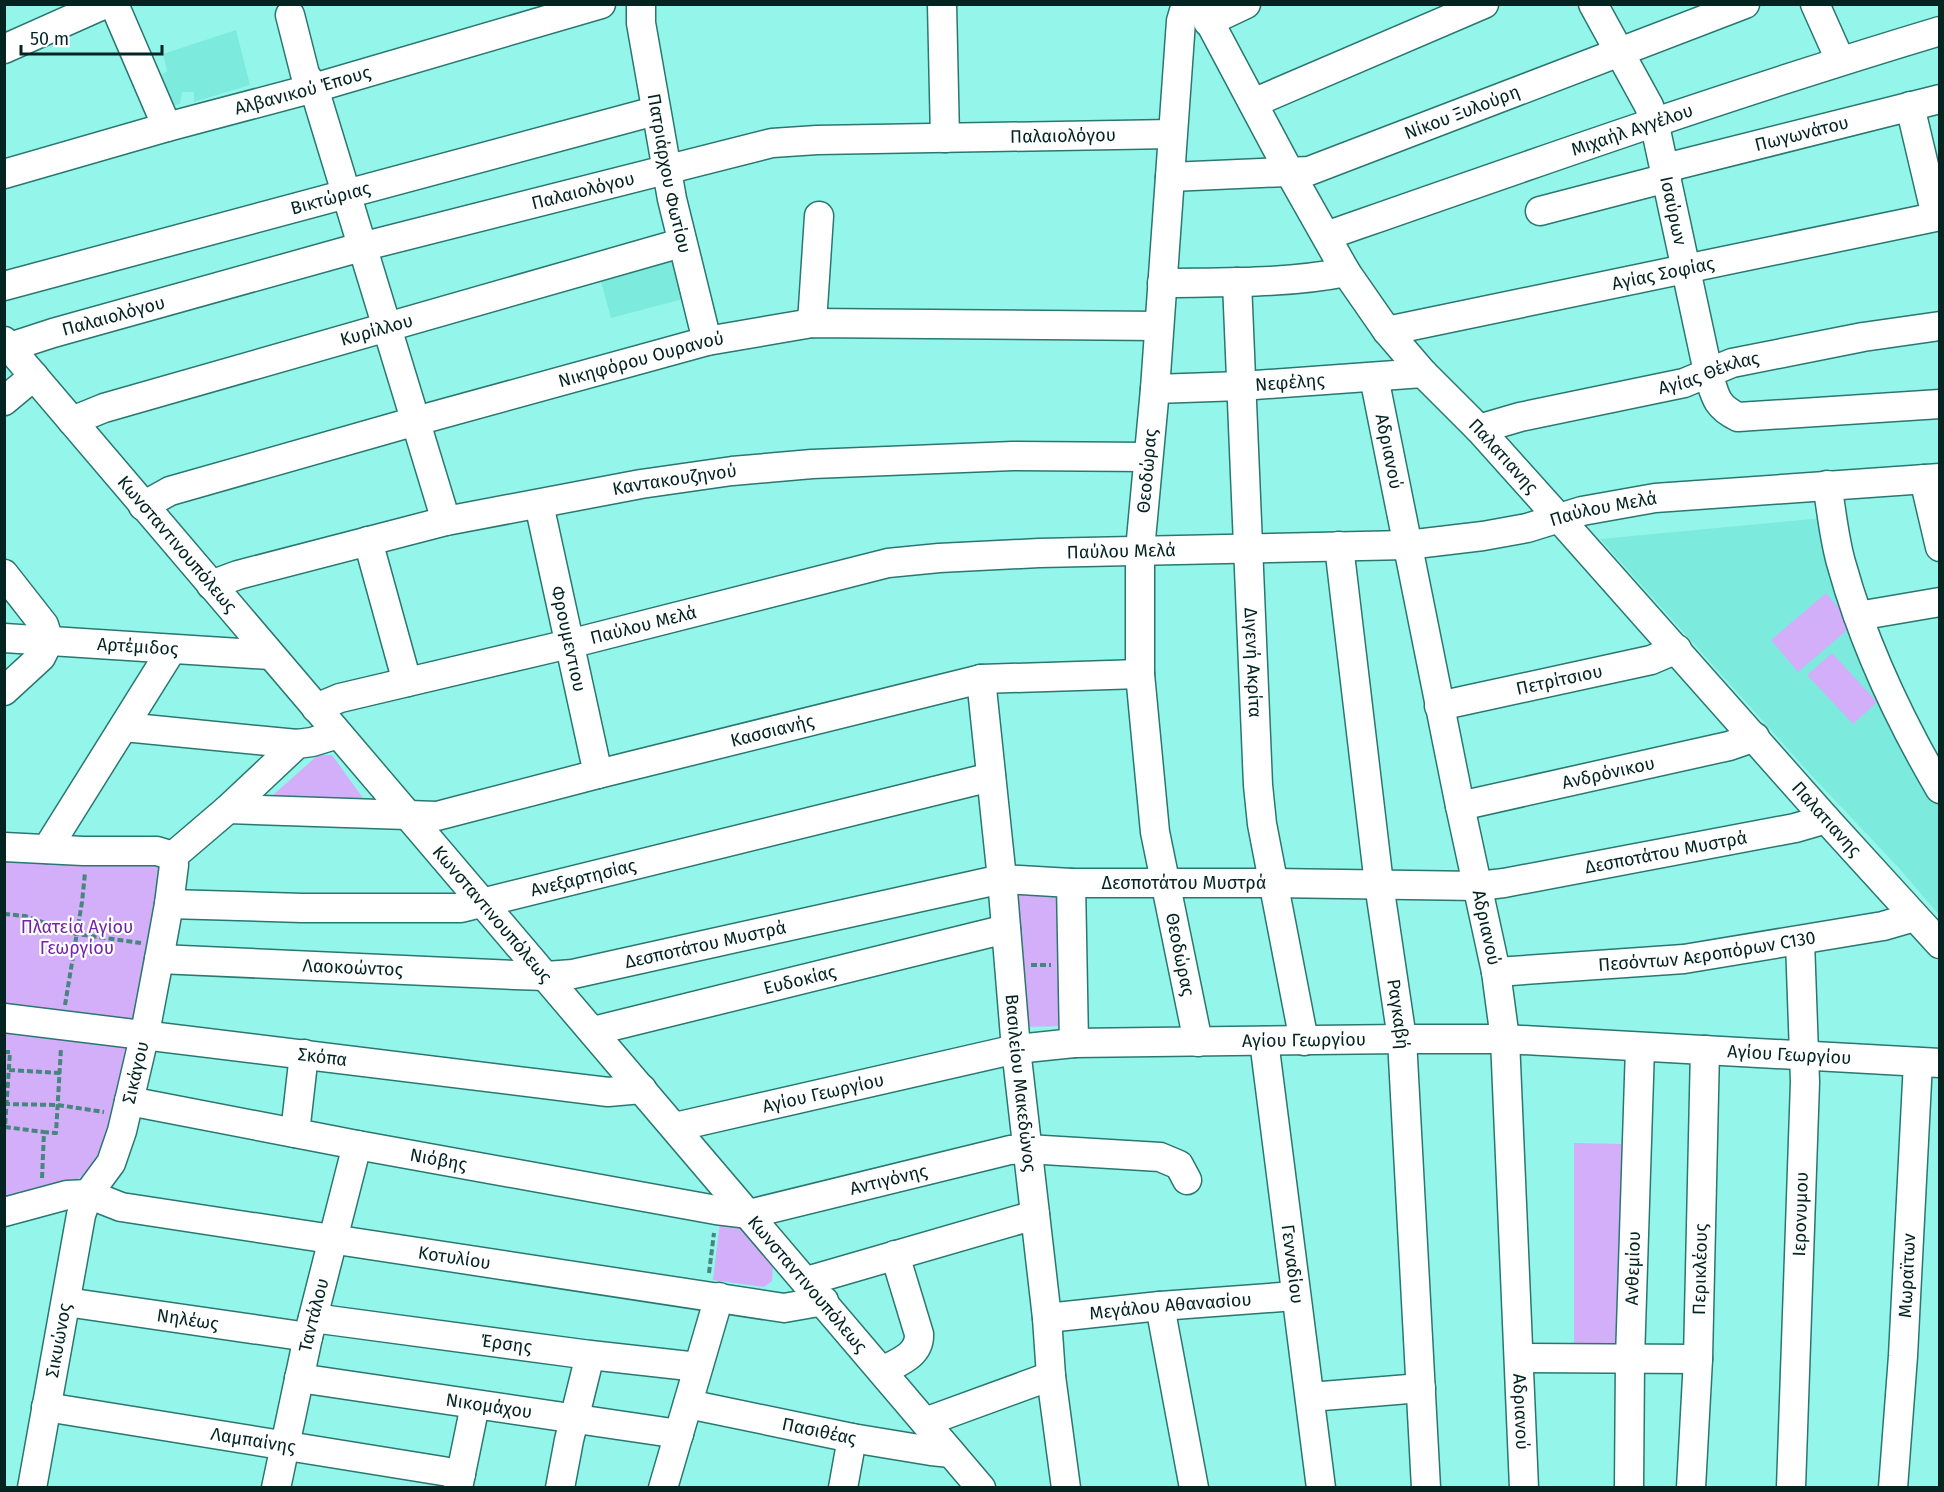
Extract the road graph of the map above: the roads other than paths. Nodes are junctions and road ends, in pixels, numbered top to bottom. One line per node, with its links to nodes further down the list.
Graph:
1 (105, 4): 15 (street)
2 (114, 4): 24 (street)
3 (601, 4): 18 (street, Αλβανικού Έπους)
4 (641, 4): 22 (street, Πατριάρχου Φωτίου)
5 (942, 4): 26 (street)
6 (1186, 4): 25 (street, Θεοδώρας)
7 (1246, 4): 12 (street)
8 (1484, 4): 20 (street)
9 (1593, 4): 16 (street, Ισαύρων)
10 (1745, 4): 16 (street, Νίκου Ξυλούρη)
11 (1815, 4): 17 (street)
12 (1204, 13): 20 (street, Παλατιανης)
13 (290, 15): 18 (street)
14 (1940, 31): 17 (street, Μιχαήλ Αγγέλου)
15 (4, 49)
16 (1620, 52): 23 (street, Ισαύρων); 28 (street, Νίκου Ξυλούρη)
17 (1840, 60): 23 (street, Μιχαήλ Αγγέλου)
18 (314, 88): 24 (street, Αλβανικού Έπους); 32 (street)
19 (1940, 99): 21 (street, Πωγωνάτου)
20 (1253, 103): 28 (street, Παλατιανης)
21 (1910, 106): 29 (street, Πωγωνάτου); 35 (street)
22 (655, 111): 27 (street, Πατριάρχου Φωτίου); 32 (street, Βικτώριας)
23 (1654, 121): 29 (street, Ισαύρων); 36 (street, Μιχαήλ Αγγέλου)
24 (167, 127): 30 (street, Αλβανικού Έπους)
25 (1172, 134): 26 (street, Παλαιολόγου); 31 (street, Θεοδώρας)
26 (945, 138): 27 (street, Παλαιολόγου)
27 (667, 170): 37 (street, Πατριάρχου Φωτίου); 38 (street, Παλαιολόγου)
28 (1290, 173): 31 (street, Νίκου Ξυλούρη); 36 (street, Παλατιανης)
29 (1666, 173): 33 (street, Πωγωνάτου); 39 (street, Ισαύρων)
30 (4, 174)
31 (1170, 177): 42 (street, Θεοδώρας)
32 (346, 194): 38 (street); 43 (street, Βικτώριας)
33 (1540, 211)
34 (819, 216): 44 (street)
35 (1938, 216): 39 (street, Αγίας Σοφίας)
36 (1326, 236): 40 (street, Παλατιανης)
37 (681, 243): 45 (street, Κυρίλλου); 49 (street, Πατριάρχου Φωτίου)
38 (361, 247): 45 (street); 50 (street, Παλαιολόγου)
39 (1686, 269): 48 (street, Αγίας Σοφίας); 51 (street, Ισαύρων)
40 (1346, 272): 41 (street); 48 (street, Παλατιανης)
41 (1237, 282): 42 (street); 55 (street, Διγενή Ακρίτα)
42 (1162, 284): 46 (street, Θεοδώρας)
43 (4, 286)
44 (812, 323): 46 (street, Νικηφόρου Ουρανού); 49 (street, Νικηφόρου Ουρανού)
45 (387, 326): 59 (street, Κυρίλλου); 60 (street)
46 (1159, 326): 56 (street, Θεοδώρας)
47 (1940, 326): 51 (street, Αγίας Θέκλας)
48 (1387, 331): 52 (street, Παλατιανης)
49 (707, 341): 60 (street, Νικηφόρου Ουρανού)
50 (7, 344): 53 (street, Κωνσταντινουπόλεως)
51 (1708, 372): 58 (street, Ισαύρων); 61 (street, Αγίας Θέκλας)
52 (1423, 373): 54 (street, Νεφέλης); 61 (street, Παλατιανης)
53 (34, 376): 57 (street); 59 (street, Κωνσταντινουπόλεως)
54 (1374, 377): 55 (street, Νεφέλης); 70 (street, Αδριανού)
55 (1241, 386): 56 (street, Νεφέλης); 73 (street, Διγενή Ακρίτα)
56 (1155, 389): 62 (street, Θεοδώρας)
57 (4, 401)
58 (1940, 404)
59 (72, 421): 66 (street, Κωνσταντινουπόλεως)
60 (416, 421): 66 (street, Νικηφόρου Ουρανού); 68 (street)
61 (1479, 429): 67 (street, Παλατιανης)
62 (1148, 457): 65 (street, Καντακουζηνού); 74 (street, Θεοδώρας)
63 (1932, 478): 64 (street, Παύλου Μελά); 72 (street)
64 (1827, 485): 67 (street, Παύλου Μελά); 78 (street)
65 (539, 504): 68 (street, Καντακουζηνού); 81 (street, Φρουμεντιου)
66 (143, 506): 76 (street, Κωνσταντινουπόλεως)
67 (1558, 517): 70 (street, Παύλου Μελά); 83 (street, Παλατιανης)
68 (446, 521): 69 (street, Καντακουζηνού)
69 (368, 541): 76 (street, Καντακουζηνού); 87 (street)
70 (1407, 545): 71 (street, Παύλου Μελά); 89 (street, Αδριανού)
71 (1339, 546): 73 (street, Παύλου Μελά); 109 (street, Ραγκαβή)
72 (1940, 547)
73 (1248, 548): 74 (street, Παύλου Μελά); 107 (street, Διγενή Ακρίτα)
74 (1140, 550): 81 (street, Παύλου Μελά); 85 (street, Θεοδώρας)
75 (4, 574): 80 (street)
76 (211, 585): 84 (street, Κωνσταντινουπόλεως)
77 (1940, 602): 78 (street)
78 (1858, 616): 97 (street)
79 (4, 638): 80 (street, Αρτέμιδος)
80 (49, 641): 82 (street, Αρτέμιδος); 88 (street)
81 (569, 644): 87 (street, Παύλου Μελά); 95 (street, Φρουμεντιου)
82 (172, 649): 84 (street, Αρτέμιδος); 91 (street)
83 (1677, 649): 89 (street, Πετρίτσιου); 93 (street, Παλατιανης)
84 (270, 655): 90 (street, Κωνσταντινουπόλεως)
85 (1140, 674): 86 (street, Κασσιανής); 108 (street, Θεοδώρας)
86 (981, 679): 95 (street, Κασσιανής); 96 (street, Βασιλείου Μακεδώνος)
87 (407, 682): 90 (street, Παύλου Μελά)
88 (4, 691)
89 (1439, 706): 98 (street, Αδριανού)
90 (316, 708): 92 (street, Κωνσταντινουπόλεως)
91 (124, 727): 94 (street); 103 (street)
92 (338, 734): 94 (street); 100 (street, Κωνσταντινουπόλεως)
93 (1755, 738): 98 (street, Ανδρόνικου); 101 (street, Παλατιανης)
94 (297, 744): 99 (street)
95 (598, 774): 100 (street, Κασσιανής)
96 (991, 777): 105 (street, Βασιλείου Μακεδώνος); 112 (street, Ανεξαρτησίας)
97 (1940, 789)
98 (1460, 806): 110 (street, Αδριανού)
99 (228, 809): 100 (street, Κασσιανής); 104 (street)
100 (409, 817): 112 (street, Κωνσταντινουπόλεως)
101 (1826, 819): 110 (street, Δεσποτάτου Μυστρά); 113 (street, Παλατιανης)
102 (4, 847): 103 (street)
103 (47, 849): 104 (street)
104 (173, 856): 111 (street, Σικάγου)
105 (1002, 879): 106 (street, Δεσποτάτου Μυστρά); 114 (street, Βασιλείου Μακεδώνος); 119 (street, Δεσποτάτου Μυστρά)
106 (1071, 883): 108 (street, Δεσποτάτου Μυστρά); 128 (street)
107 (1273, 883): 108 (street, Δεσποτάτου Μυστρά); 109 (street, Δεσποτάτου Μυστρά); 126 (street, Διγενή Ακρίτα)
108 (1166, 884): 127 (street, Θεοδώρας)
109 (1379, 884): 110 (street, Δεσποτάτου Μυστρά); 123 (street, Ραγκαβή)
110 (1478, 886): 118 (street, Αδριανού)
111 (169, 904): 112 (street, Ανεξαρτησίας); 117 (street, Σικάγου)
112 (484, 904): 119 (street, Κωνσταντινουπόλεως)
113 (1914, 917): 115 (street, Πεσόντων Αεροπόρων C130); 116 (street, Παλατιανης)
114 (1006, 929): 121 (street, Ευδοκίας); 130 (street, Βασιλείου Μακεδώνος)
115 (1800, 941): 118 (street, Πεσόντων Αεροπόρων C130); 133 (street, Ιερονυμου)
116 (1940, 944)
117 (160, 953): 119 (street, Λαοκοώντος); 122 (street, Σικάγου)
118 (1496, 972): 124 (street, Αδριανού)
119 (546, 976): 121 (street, Κωνσταντινουπόλεως)
120 (4, 1018): 122 (street, Σκόπα)
121 (593, 1031): 135 (street, Κωνσταντινουπόλεως)
122 (145, 1033): 132 (street, Σκόπα); 136 (street, Σικάγου)
123 (1402, 1039): 124 (street, Αγίου Γεωργίου); 126 (street, Αγίου Γεωργίου); 163 (street, Ραγκαβή)
124 (1505, 1039): 129 (street, Αγίου Γεωργίου); 156 (street, Αδριανού)
125 (1264, 1041): 126 (street, Αγίου Γεωργίου); 127 (street, Αγίου Γεωργίου); 150 (street, Γενναδίου)
126 (1304, 1041)
127 (1198, 1042): 128 (street, Αγίου Γεωργίου)
128 (1074, 1043): 130 (street, Αγίου Γεωργίου)
129 (1640, 1047): 131 (street, Αγίου Γεωργίου); 157 (street, Ανθεμίου)
130 (1016, 1049): 137 (street, Αγίου Γεωργίου); 140 (street, Βασιλείου Μακεδώνος)
131 (1705, 1050): 133 (street, Αγίου Γεωργίου); 158 (street, Περικλέους)
132 (304, 1054): 135 (street, Σκόπα); 138 (street)
133 (1805, 1056): 134 (street, Αγίου Γεωργίου); 188 (street, Ιερονυμου)
134 (1929, 1063): 189 (street, Μωραϊτων)
135 (642, 1089): 137 (street, Κωνσταντινουπόλεως)
136 (127, 1108): 138 (street, Νιόβης); 142 (street, Σικάγου)
137 (675, 1127): 144 (street, Κωνσταντινουπόλεως)
138 (295, 1133): 139 (street, Νιόβης)
139 (357, 1145): 144 (street, Νιόβης); 146 (street, Ταντάλου)
140 (1027, 1149): 141 (street, Αντιγόνης); 144 (street, Αντιγόνης); 145 (street, Βασιλείου Μακεδώνος)
141 (1187, 1180)
142 (88, 1194): 143 (street); 146 (street, Κοτυλίου); 151 (street, Σικυώνος)
143 (4, 1212)
144 (749, 1214): 148 (street, Κωνσταντινουπόλεως)
145 (1035, 1215): 147 (street, Κοτυλίου); 153 (street, Βασιλείου Μακεδώνος)
146 (334, 1238): 149 (street, Κοτυλίου); 154 (street, Ταντάλου)
147 (895, 1255): 148 (street, Κοτυλίου); 160 (street)
148 (815, 1291): 149 (street, Κοτυλίου); 160 (street, Κωνσταντινουπόλεως)
149 (712, 1296): 159 (street)
150 (1295, 1296): 152 (street, Μεγάλου Αθανασίου); 164 (street, Γενναδίου)
151 (66, 1302): 154 (street, Νηλέως); 167 (street, Σικυώνος)
152 (1160, 1306): 153 (street, Μεγάλου Αθανασίου); 182 (street)
153 (1047, 1318): 161 (street, Βασιλείου Μακεδώνος)
154 (311, 1327): 155 (street, Έρσης); 162 (street, Ταντάλου)
155 (590, 1355): 159 (street, Έρσης); 168 (street)
156 (1519, 1358): 157 (street); 185 (street, Αδριανού)
157 (1630, 1359): 158 (street); 186 (street, Ανθεμίου)
158 (1698, 1359): 187 (street, Περικλέους)
159 (698, 1367): 165 (street)
160 (882, 1371): 169 (street, Κωνσταντινουπόλεως)
161 (1051, 1376): 169 (street); 181 (street, Βασιλείου Μακεδώνος)
162 (299, 1378): 166 (street, Νικομάχου); 172 (street, Ταντάλου)
163 (1421, 1388): 164 (street); 184 (street, Ραγκαβή)
164 (1310, 1397): 183 (street, Γενναδίου)
165 (688, 1404): 170 (street); 171 (street, Πασιθέας)
166 (475, 1405): 168 (street, Νικομάχου); 174 (street)
167 (46, 1407): 172 (street, Λαμπαίνης); 175 (street, Σικυώνος)
168 (576, 1420): 170 (street, Νικομάχου); 177 (street)
169 (925, 1422): 173 (street, Κωνσταντινουπόλεως)
170 (679, 1434): 178 (street)
171 (852, 1438): 173 (street, Πασιθέας); 179 (street)
172 (283, 1445): 174 (street, Λαμπαίνης); 176 (street, Ταντάλου)
173 (957, 1469): 180 (street, Κωνσταντινουπόλεως)
174 (459, 1481)
175 (32, 1488)
176 (276, 1488)
177 (560, 1488)
178 (663, 1488)
179 (843, 1488)
180 (981, 1488)
181 (1066, 1488)
182 (1194, 1488)
183 (1321, 1488)
184 (1426, 1488)
185 (1524, 1488)
186 (1629, 1488)
187 (1691, 1488)
188 (1791, 1488)
189 (1893, 1488)

